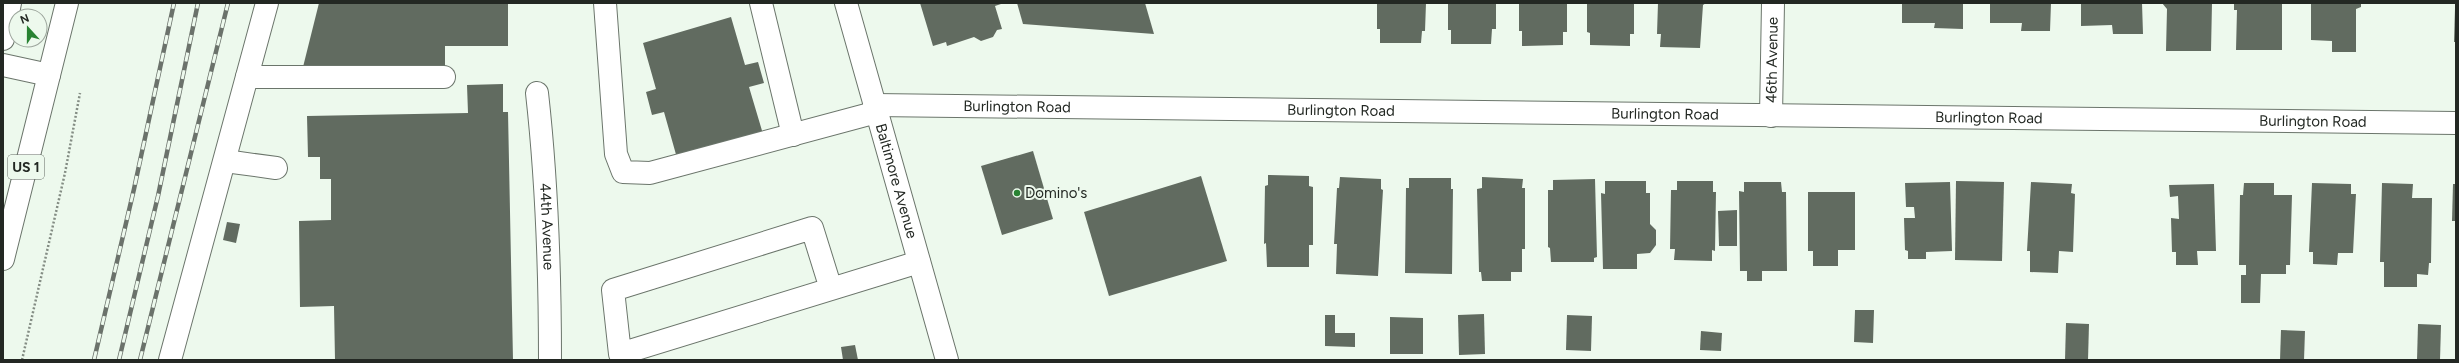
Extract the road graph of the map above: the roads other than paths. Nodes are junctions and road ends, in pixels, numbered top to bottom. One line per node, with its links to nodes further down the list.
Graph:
1 (10, 3): 8 (street)
2 (67, 3): 10 (street, US 1)
3 (267, 3): 11 (street)
4 (605, 3): 17 (street, Burlington Road)
5 (761, 3): 17 (street)
6 (846, 3): 14 (street, Baltimore Avenue)
7 (1773, 3): 15 (street, 46th Avenue)
8 (3, 38)
9 (3, 65): 10 (street)
10 (49, 76): 20 (street, US 1)
11 (247, 77): 12 (street); 18 (street)
12 (444, 77)
13 (537, 93): 24 (street, 44th Avenue)
14 (875, 109): 15 (street, Burlington Road); 17 (street, Burlington Road); 21 (street, Baltimore Avenue)
15 (1771, 116): 16 (street, Burlington Road)
16 (2456, 123)
17 (793, 135)
18 (225, 161): 19 (street); 23 (street)
19 (276, 168)
20 (3, 259)
21 (919, 262): 22 (street); 25 (street, Baltimore Avenue)
22 (831, 289): 22 (street)
23 (170, 360)
24 (550, 360)
25 (947, 360)

